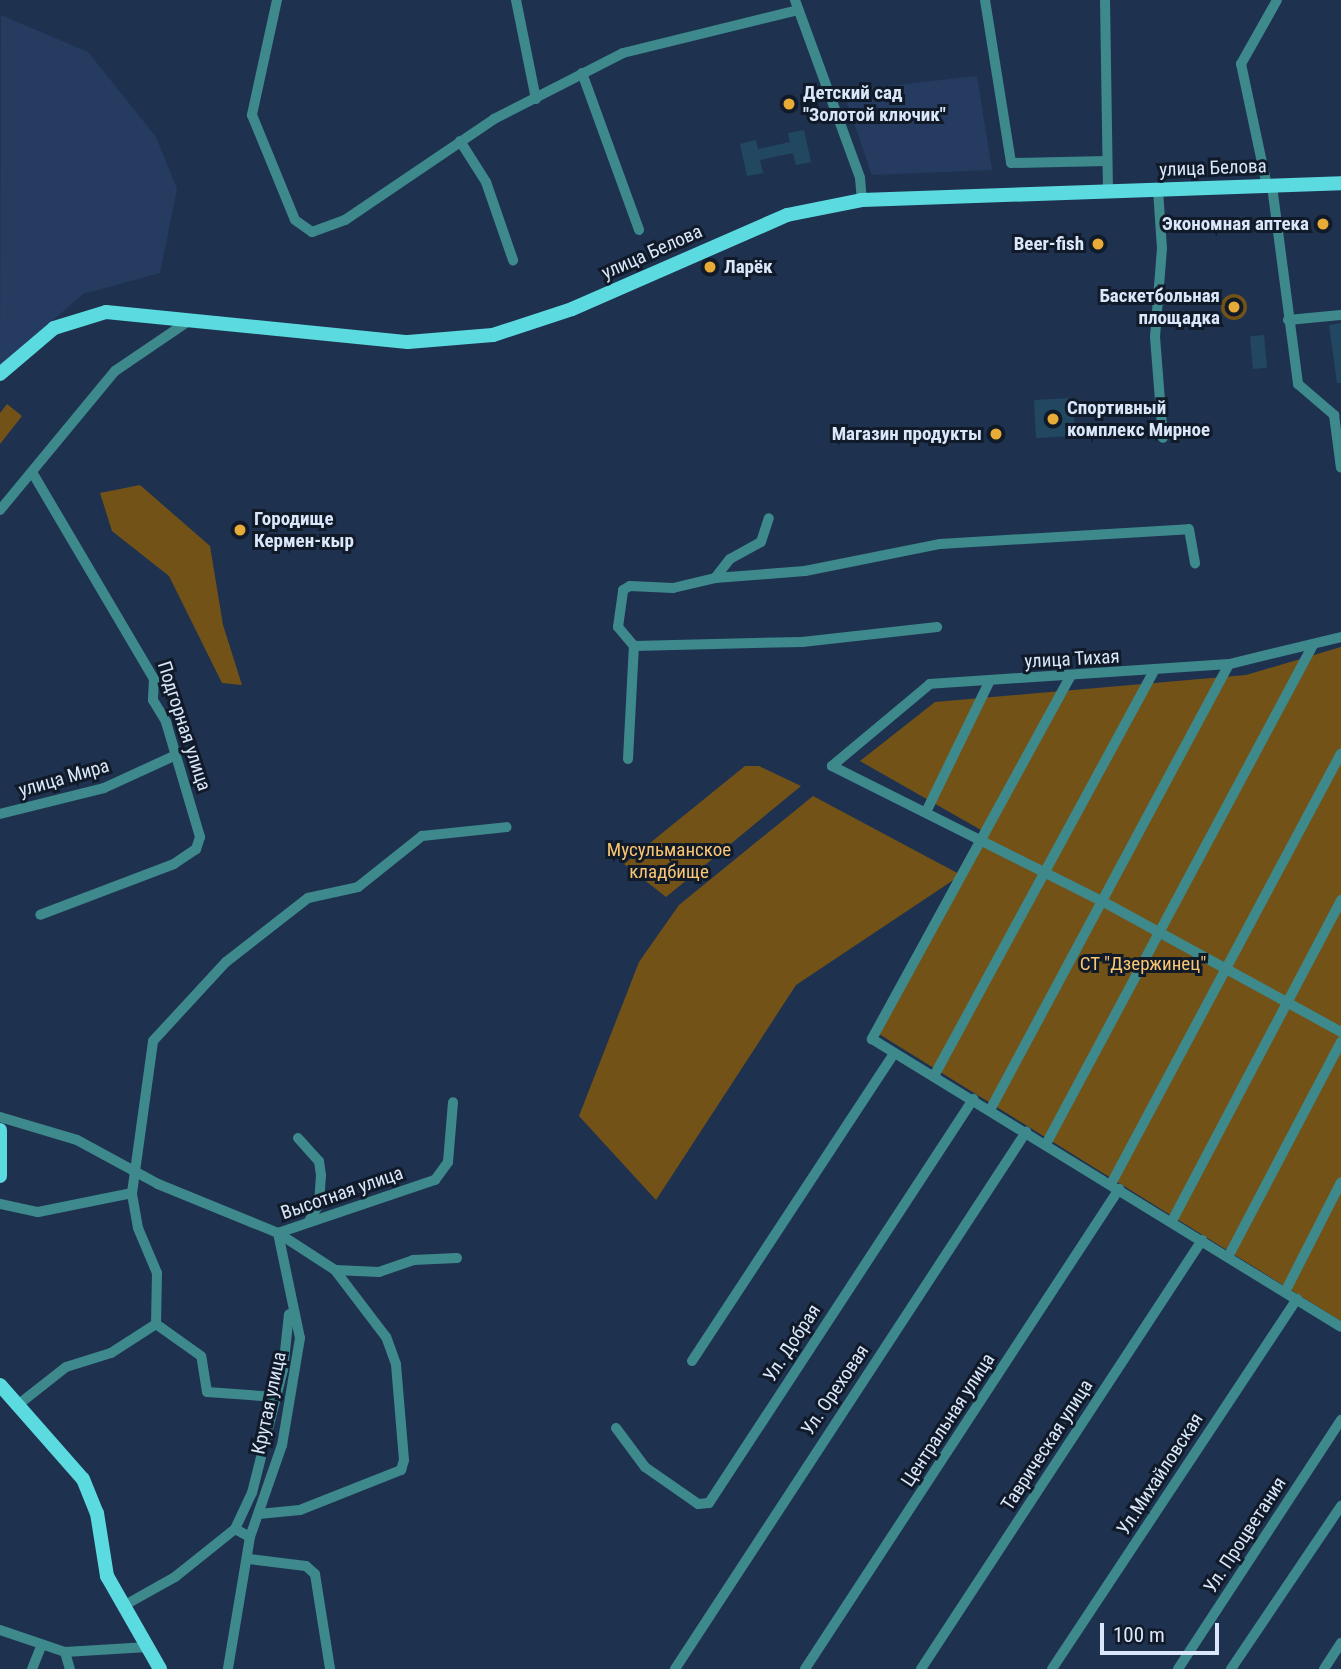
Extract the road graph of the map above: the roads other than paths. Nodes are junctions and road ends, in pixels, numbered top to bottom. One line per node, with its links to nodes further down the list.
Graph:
1 (277, 0): 9 (street)
2 (516, 0): 8 (street)
3 (985, 0): 10 (street)
4 (1105, 0): 10 (street)
5 (1277, 0): 12 (street)
6 (797, 5): 7 (street); 15 (street)
7 (582, 74): 8 (street); 16 (street)
8 (536, 99): 9 (street)
9 (460, 141): 17 (street)
10 (1107, 161): 14 (street)
11 (1341, 183): 12 (main road, улица Белова)
12 (1269, 186): 13 (main road, улица Белова); 20 (street)
13 (1158, 190): 14 (main road, улица Белова); 23 (street)
14 (1108, 191): 15 (main road, улица Белова)
15 (862, 200): 19 (main road, улица Белова)
16 (639, 230)
17 (513, 260)
18 (1341, 315): 20 (street)
19 (190, 320): 21 (main road, улица Белова); 25 (street)
20 (1288, 320): 22 (street)
21 (0, 374)
22 (1336, 411): 24 (street)
23 (1163, 438)
24 (1341, 468)
25 (32, 472): 26 (street); 39 (street, Подгорная улица)
26 (0, 510)
27 (769, 518): 29 (street)
28 (1195, 563): 29 (street)
29 (715, 578): 33 (street)
30 (937, 626): 33 (street)
31 (1341, 637): 32 (street, улица Тихая)
32 (1313, 645): 34 (street, улица Тихая); 49 (street)
33 (634, 646): 40 (street)
34 (1229, 664): 35 (street, улица Тихая); 47 (street)
35 (1153, 672): 36 (street, улица Тихая); 45 (street)
36 (1070, 677): 37 (street, улица Тихая); 44 (street)
37 (989, 682): 41 (street); 41 (street, улица Тихая)
38 (1341, 754): 50 (street, Центральная улица)
39 (176, 755): 42 (street, улица Мира); 48 (street, Подгорная улица)
40 (628, 758)
41 (926, 812): 44 (street)
42 (0, 814)
43 (507, 827): 64 (street)
44 (982, 839): 45 (street); 54 (street)
45 (1043, 871): 47 (street); 55 (street)
46 (1341, 900): 51 (street)
47 (1102, 901): 49 (street); 58 (street)
48 (40, 915)
49 (1160, 933): 50 (street); 63 (street)
50 (1225, 971): 51 (street); 67 (street, Центральная улица)
51 (1287, 1004): 52 (street); 71 (street)
52 (1341, 1032)
53 (1341, 1042): 74 (street)
54 (894, 1054): 55 (street); 82 (street)
55 (934, 1076): 56 (street)
56 (973, 1099): 58 (street); 87 (street, Ул. Добрая)
57 (453, 1102): 70 (street, Высотная улица)
58 (990, 1110): 61 (street)
59 (0, 1117): 64 (street)
60 (0, 1130): 65 (main road)
61 (1026, 1132): 63 (street); 106 (street, Ул. Ореховая)
62 (298, 1138): 70 (street)
63 (1046, 1144): 67 (street)
64 (135, 1171): 68 (street); 72 (street)
65 (0, 1176)
66 (1341, 1182): 77 (street)
67 (1115, 1186): 71 (street); 107 (street, Центральная улица)
68 (132, 1193): 69 (street); 80 (street)
69 (0, 1204)
70 (309, 1220): 72 (street, Высотная улица)
71 (1171, 1221): 73 (street)
72 (278, 1233): 76 (street, Высотная улица); 79 (street, Крутая улица)
73 (1202, 1240): 74 (street); 108 (street, Таврическая улица)
74 (1228, 1256): 77 (street)
75 (457, 1258): 76 (street)
76 (335, 1270): 91 (street, Высотная улица)
77 (1285, 1292): 78 (street)
78 (1297, 1299): 81 (street); 109 (street, Ул.Михайловская)
79 (290, 1308): 84 (street); 88 (street, Крутая улица)
80 (156, 1324): 84 (street); 85 (street)
81 (1341, 1326)
82 (692, 1361)
83 (0, 1385): 85 (main road)
84 (276, 1397): 89 (street)
85 (19, 1404): 95 (main road)
86 (1341, 1420): 110 (street, Ул. Процветания)
87 (616, 1428)
88 (272, 1471): 89 (street); 91 (street, Крутая улица)
89 (252, 1493): 92 (street)
90 (1341, 1506): 111 (street)
91 (259, 1514): 93 (street, Крутая улица)
92 (234, 1529): 93 (street); 95 (street)
93 (250, 1536): 94 (street, Крутая улица)
94 (248, 1559): 104 (street, Крутая улица); 105 (street)
95 (125, 1605): 99 (main road)
96 (0, 1630): 98 (street)
97 (1341, 1643): 112 (street)
98 (41, 1647): 100 (street); 101 (street)
99 (148, 1647): 100 (street); 103 (main road)
100 (65, 1652): 102 (street)
101 (32, 1669)
102 (69, 1669)
103 (160, 1669)
104 (228, 1669)
105 (330, 1669)
106 (675, 1669)
107 (805, 1669)
108 (920, 1669)
109 (1052, 1669)
110 (1178, 1669)
111 (1231, 1669)
112 (1324, 1669)

